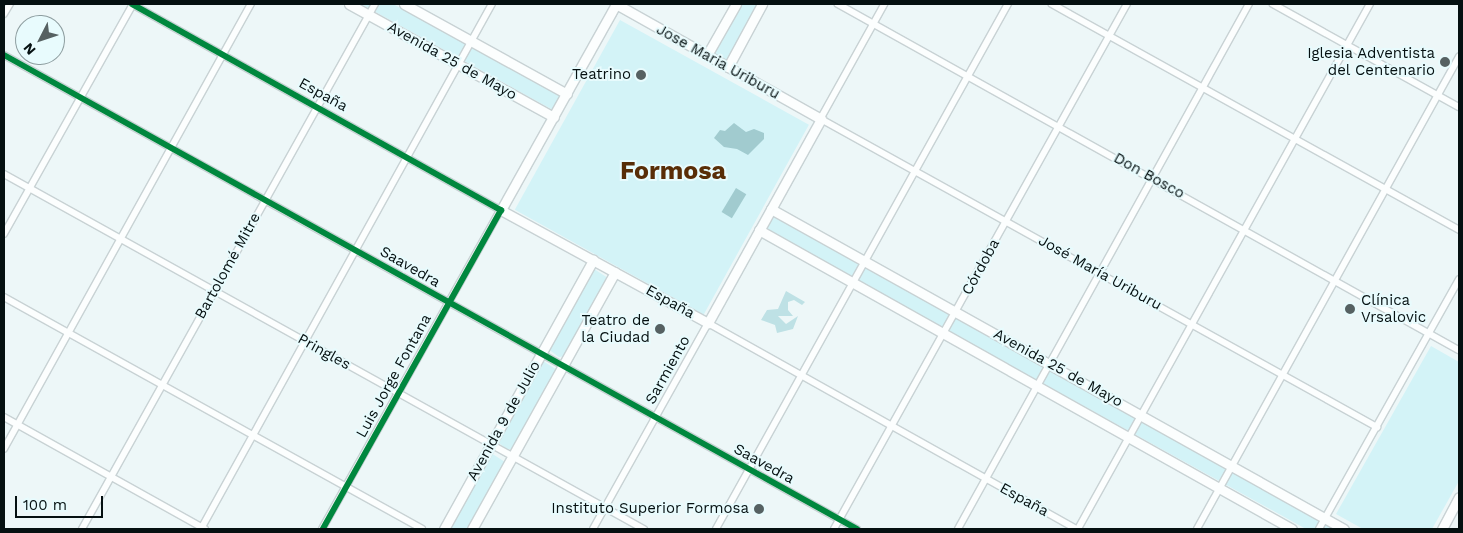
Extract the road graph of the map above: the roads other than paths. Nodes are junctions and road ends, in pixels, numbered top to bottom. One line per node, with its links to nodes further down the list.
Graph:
1 (10, 4): 19 (street)
2 (133, 4): 25 (street, España); 35 (street)
3 (251, 4): 25 (street)
4 (349, 4): 20 (main road, Avenida 25 de Mayo)
5 (374, 4): 20 (street, Bartolomé Mitre)
6 (404, 4): 23 (main road, Avenida 25 de Mayo)
7 (492, 4): 23 (street)
8 (615, 4): 27 (main road, Jose Maria Uriburu); 33 (main road, Luis Jorge Fontana)
9 (736, 4): 27 (main road)
10 (762, 4): 30 (main road)
11 (838, 4): 21 (street, Don Bosco)
12 (885, 4): 21 (street, Sarmiento)
13 (1008, 4): 31 (street)
14 (1052, 4): 22 (street)
15 (1127, 4): 22 (street, Córdoba)
16 (1249, 4): 32 (street)
17 (1273, 4): 24 (street)
18 (1370, 4): 24 (street)
19 (4, 14)
20 (369, 14): 29 (main road, Avenida 25 de Mayo); 36 (street, Bartolomé Mitre)
21 (874, 24): 31 (street, Don Bosco); 39 (street, Sarmiento)
22 (1109, 36): 32 (street); 40 (street, Córdoba)
23 (472, 41): 29 (street); 33 (main road, Avenida 25 de Mayo)
24 (1348, 45): 34 (street); 41 (street)
25 (222, 54): 36 (street, España); 42 (street)
26 (4, 55): 35 (street, Saavedra)
27 (706, 55): 30 (main road, Jose Maria Uriburu)
28 (1459, 57): 34 (street)
29 (458, 64): 38 (main road, Avenida 25 de Mayo); 43 (street)
30 (728, 67): 39 (main road, Jose Maria Uriburu)
31 (969, 76): 40 (street, Don Bosco); 44 (street)
32 (1203, 88): 41 (street); 46 (street)
33 (567, 94): 38 (main road, Luis Jorge Fontana)
34 (1438, 96): 37 (street); 48 (street)
35 (80, 97): 42 (street, Saavedra); 47 (street)
36 (317, 106): 43 (street, España); 49 (street, Bartolomé Mitre)
37 (1459, 107)
38 (554, 117): 51 (main road, Luis Jorge Fontana)
39 (821, 119): 44 (street, José María Uriburu); 50 (main road, Sarmiento)
40 (1059, 126): 46 (street, Don Bosco); 52 (street, Córdoba)
41 (1296, 139): 48 (street); 54 (street)
42 (171, 147): 49 (street, Saavedra); 57 (street)
43 (407, 156): 51 (street, España); 58 (street)
44 (916, 170): 52 (street, José María Uriburu); 60 (street)
45 (4, 174): 47 (street, Pringles)
46 (1154, 179): 54 (street, Don Bosco); 62 (street)
47 (30, 188): 56 (street); 57 (street, Pringles)
48 (1386, 190): 55 (street); 64 (street)
49 (265, 200): 58 (street, Saavedra); 66 (street, Bartolomé Mitre)
50 (771, 209): 53 (main road, Sarmiento); 60 (main road, Avenida 25 de Mayo)
51 (501, 210): 59 (main road, España); 68 (street, Luis Jorge Fontana)
52 (1007, 221): 62 (street, José María Uriburu); 69 (street, Córdoba)
53 (759, 230): 65 (main road, Avenida 25 de Mayo); 70 (main road, Sarmiento)
54 (1245, 230): 64 (street, Don Bosco); 71 (street)
55 (1459, 230)
56 (4, 234)
57 (121, 238): 66 (street, Pringles); 72 (street)
58 (355, 250): 68 (street, Saavedra); 75 (street)
59 (594, 260): 61 (main road, España); 77 (main road, Avenida 9 de Julio)
60 (866, 261): 65 (street); 69 (main road, Avenida 25 de Mayo)
61 (615, 272): 70 (main road, España); 79 (main road, Avenida 9 de Julio)
62 (1100, 273): 71 (street, José María Uriburu); 78 (street)
63 (1459, 280): 74 (street)
64 (1336, 281): 74 (street, Don Bosco); 80 (street)
65 (853, 283): 73 (main road, Avenida 25 de Mayo); 81 (street)
66 (214, 291): 75 (street, Pringles); 82 (street, Bartolomé Mitre)
67 (4, 297): 72 (street)
68 (449, 303): 77 (street, Saavedra); 84 (street, Luis Jorge Fontana)
69 (956, 311): 73 (street, Córdoba); 78 (main road, Avenida 25 de Mayo)
70 (708, 323): 81 (street, España); 87 (street, Sarmiento)
71 (1193, 324): 80 (street, José María Uriburu); 85 (street)
72 (68, 333): 82 (street); 88 (street)
73 (943, 334): 83 (main road, Avenida 25 de Mayo); 89 (street, Córdoba)
74 (1430, 334): 76 (street, Don Bosco); 90 (street)
75 (305, 342): 84 (street, Pringles); 91 (street)
76 (1459, 350)
77 (541, 354): 79 (street, Saavedra); 93 (main road, Avenida 9 de Julio)
78 (1050, 363): 83 (street); 85 (main road, Avenida 25 de Mayo)
79 (563, 366): 87 (street, Saavedra); 95 (main road, Avenida 9 de Julio)
80 (1283, 375): 90 (street, José María Uriburu); 96 (street)
81 (802, 376): 89 (street, España); 97 (street)
82 (162, 385): 91 (street); 98 (street, Bartolomé Mitre)
83 (1037, 386): 92 (main road, Avenida 25 de Mayo); 99 (street)
84 (399, 394): 93 (street, Pringles); 100 (street, Luis Jorge Fontana)
85 (1142, 416): 92 (street); 96 (main road, Avenida 25 de Mayo)
86 (4, 417): 88 (street)
87 (655, 418): 97 (street, Saavedra); 103 (street, Sarmiento)
88 (17, 425): 94 (street); 98 (street)
89 (892, 426): 99 (street, España); 105 (street, Córdoba)
90 (1377, 427): 104 (street)
91 (253, 435): 100 (street); 107 (street)
92 (1129, 438): 101 (main road, Avenida 25 de Mayo); 118 (street)
93 (491, 445): 95 (street, Pringles); 110 (main road, Avenida 9 de Julio)
94 (4, 449)
95 (512, 457): 103 (street, Pringles); 111 (main road, Avenida 9 de Julio)
96 (1232, 467): 101 (street); 104 (main road, Avenida 25 de Mayo)
97 (749, 470): 105 (street, Saavedra); 114 (street)
98 (111, 477): 106 (street, Bartolomé Mitre); 107 (street)
99 (986, 478): 117 (street); 118 (street, España)
100 (346, 487): 108 (street, Luis Jorge Fontana); 109 (street)
101 (1220, 489): 119 (street); 120 (main road, Avenida 25 de Mayo)
102 (1459, 497): 123 (main road)
103 (605, 507): 112 (street, Sarmiento); 113 (street, Pringles)
104 (1325, 519): 121 (street); 122 (main road, Avenida 25 de Mayo)
105 (840, 520): 115 (street, Córdoba); 116 (street, Saavedra)
106 (82, 529)
107 (202, 529)
108 (323, 529)
109 (422, 529)
110 (444, 529)
111 (472, 529)
112 (593, 529)
113 (644, 529)
114 (716, 529)
115 (834, 529)
116 (857, 529)
117 (958, 529)
118 (1078, 529)
119 (1197, 529)
120 (1292, 529)
121 (1319, 529)
122 (1344, 529)
123 (1442, 529)

